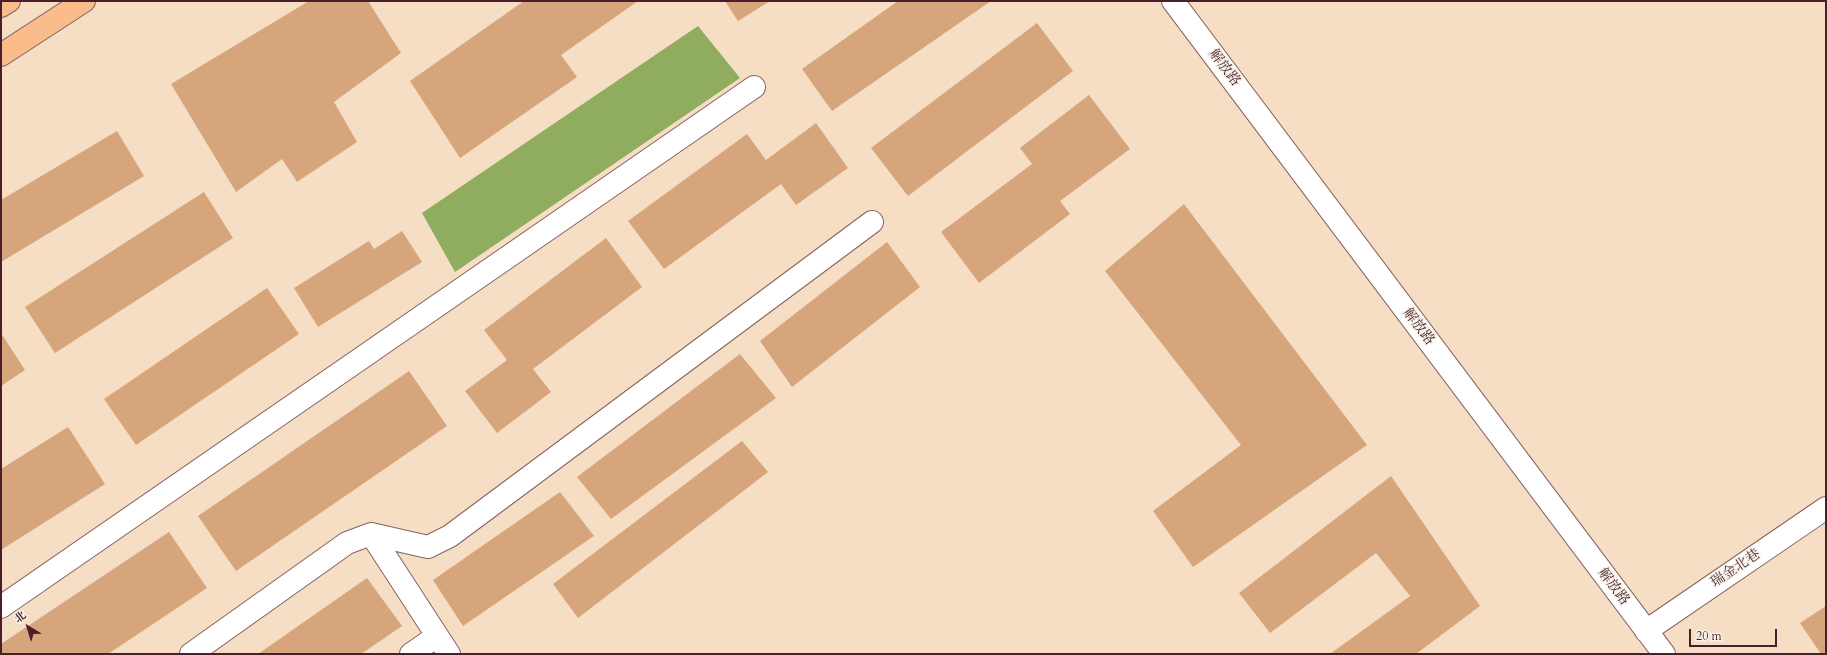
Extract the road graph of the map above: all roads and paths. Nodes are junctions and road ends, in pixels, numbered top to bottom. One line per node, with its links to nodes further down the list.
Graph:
1 (9, 1): 4 (main road)
2 (84, 1): 5 (main road)
3 (1173, 1): 11 (street, 解放路)
4 (1, 6)
5 (1, 55)
6 (754, 87): 10 (street)
7 (872, 222): 9 (street)
8 (1826, 508): 11 (street, 瑞金北巷)
9 (371, 534): 12 (street); 13 (street)
10 (1, 607)
11 (1646, 631): 16 (street, 解放路)
12 (437, 636): 14 (street); 15 (street)
13 (198, 652)
14 (411, 654)
15 (448, 654)
16 (1664, 654)

